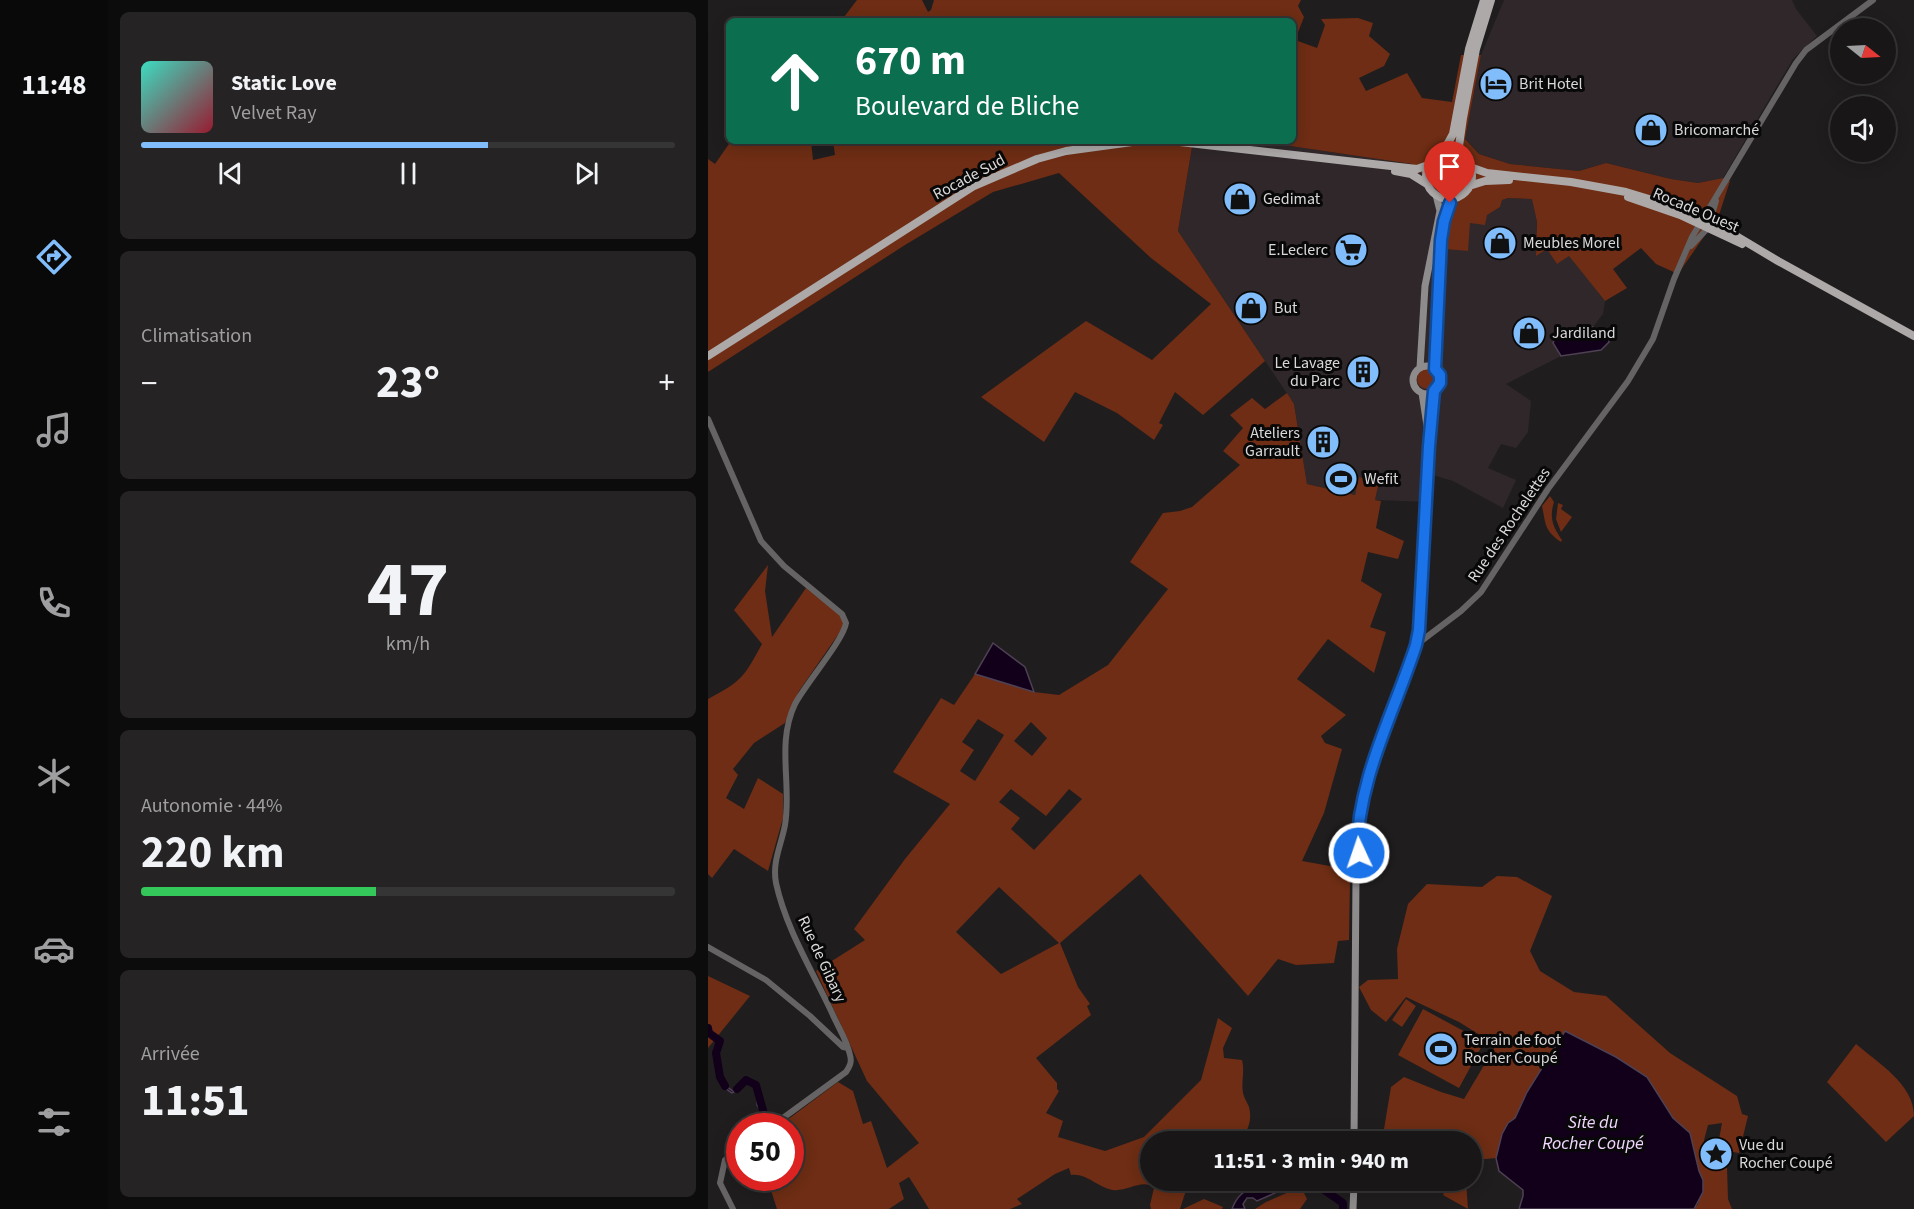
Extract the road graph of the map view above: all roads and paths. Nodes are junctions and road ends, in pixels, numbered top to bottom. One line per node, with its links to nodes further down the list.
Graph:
1 (1484, 0): 6 (main road)
2 (1491, 0): 7 (main road)
3 (1873, 0): 16 (street, Rue des Rochelettes)
4 (1104, 144): 18 (main road, Rocade Sud)
5 (1201, 144): 8 (main road, Rocade Sud)
6 (1442, 154): 7 (main road); 9 (main road)
7 (1464, 158): 10 (main road)
8 (1316, 159): 9 (main road, Rocade Sud); 12 (main road, Rocade Sud)
9 (1428, 165): 12 (main road)
10 (1470, 167): 11 (main road, Rocade Ouest); 13 (main road)
11 (1528, 178): 13 (main road, Rocade Ouest); 16 (main road, Rocade Ouest)
12 (1427, 184): 14 (main road)
13 (1469, 186): 15 (main road)
14 (1436, 195): 15 (main road); 19 (main road)
15 (1452, 198): 20 (main road)
16 (1707, 221): 17 (main road, Rocade Ouest); 25 (street, Rue des Rochelettes)
17 (1914, 336)
18 (708, 356)
19 (1420, 368): 20 (main road); 22 (main road)
20 (1435, 369): 21 (main road)
21 (1434, 391): 22 (main road); 24 (main road)
22 (1422, 393): 24 (main road)
23 (708, 419): 29 (street, Rue de Gibary)
24 (1429, 446): 25 (main road)
25 (1416, 645): 26 (main road)
26 (1357, 853): 27 (main road); 27 (main road)
27 (1358, 868): 31 (main road)
28 (708, 947): 29 (street)
29 (848, 1048): 30 (street, Rue de Gibary)
30 (790, 1113)
31 (1354, 1131)
32 (726, 1159): 34 (street)
33 (1354, 1191): 35 (main road)
34 (733, 1209)
35 (1353, 1209)

